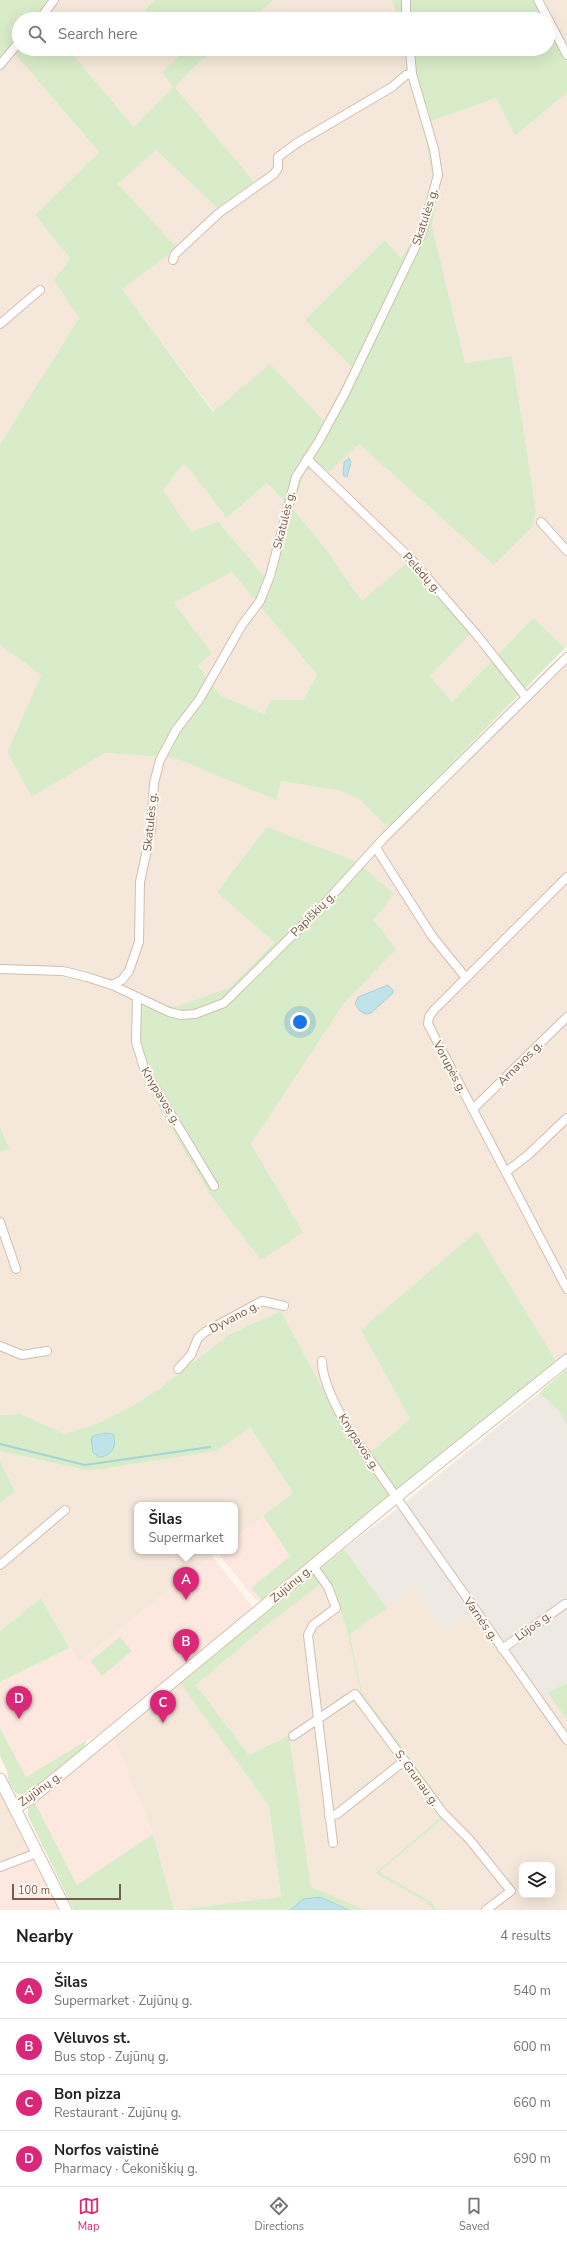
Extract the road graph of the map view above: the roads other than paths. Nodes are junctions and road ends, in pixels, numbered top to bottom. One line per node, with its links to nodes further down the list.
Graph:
1 (54, 0): 4 (street)
2 (406, 0): 5 (street)
3 (538, 0): 6 (street)
4 (45, 12)
5 (406, 12)
6 (544, 12)
7 (555, 32): 9 (street)
8 (12, 50): 11 (street)
9 (567, 55)
10 (411, 56): 12 (street, Skatulės g.)
11 (0, 65)
12 (412, 74): 13 (street); 16 (street, Skatulės g.)
13 (172, 260)
14 (40, 290): 15 (street)
15 (0, 324)
16 (306, 459): 20 (street, Pelėdų g.); 25 (street, Skatulės g.)
17 (541, 522): 18 (street)
18 (567, 551)
19 (567, 657): 20 (street, Papiškių g.)
20 (526, 697): 21 (street, Papiškių g.)
21 (376, 848): 24 (street); 26 (street, Papiškių g.)
22 (567, 877): 24 (street, Vorupės g.)
23 (0, 969): 25 (street, Papiškių g.)
24 (466, 978): 28 (street, Vorupės g.)
25 (112, 985): 26 (street, Papiškių g.)
26 (136, 997): 31 (street, Knypavos g.)
27 (567, 1017): 28 (street, Arnavos g.)
28 (473, 1109): 30 (street, Vorupės g.)
29 (567, 1118): 30 (street)
30 (506, 1172): 34 (street, Vorupės g.)
31 (214, 1186)
32 (0, 1222): 33 (street)
33 (16, 1269)
34 (567, 1289)
35 (284, 1306): 40 (street, Dyvano g.)
36 (0, 1346): 37 (street)
37 (47, 1351)
38 (322, 1360): 41 (street, Knypavos g.)
39 (567, 1360): 41 (main road, Zujūnų g.)
40 (178, 1369)
41 (395, 1498): 44 (main road, Zujūnų g.); 46 (street, Varnės g.)
42 (65, 1510): 43 (street)
43 (0, 1565)
44 (313, 1566): 47 (street); 52 (main road, Zujūnų g.)
45 (565, 1604): 46 (street, Lūjos g.)
46 (502, 1649): 49 (street, Varnės g.)
47 (317, 1720): 48 (street, S. Grunau g.); 50 (street, S. Grunau g.); 53 (street)
48 (294, 1736)
49 (567, 1740)
50 (404, 1761): 53 (street); 58 (street, S. Grunau g.)
51 (0, 1779): 52 (main road)
52 (15, 1808): 55 (main road)
53 (329, 1816): 54 (street)
54 (333, 1843)
55 (37, 1853): 56 (street); 57 (main road)
56 (0, 1867)
57 (66, 1910)
58 (486, 1910)

